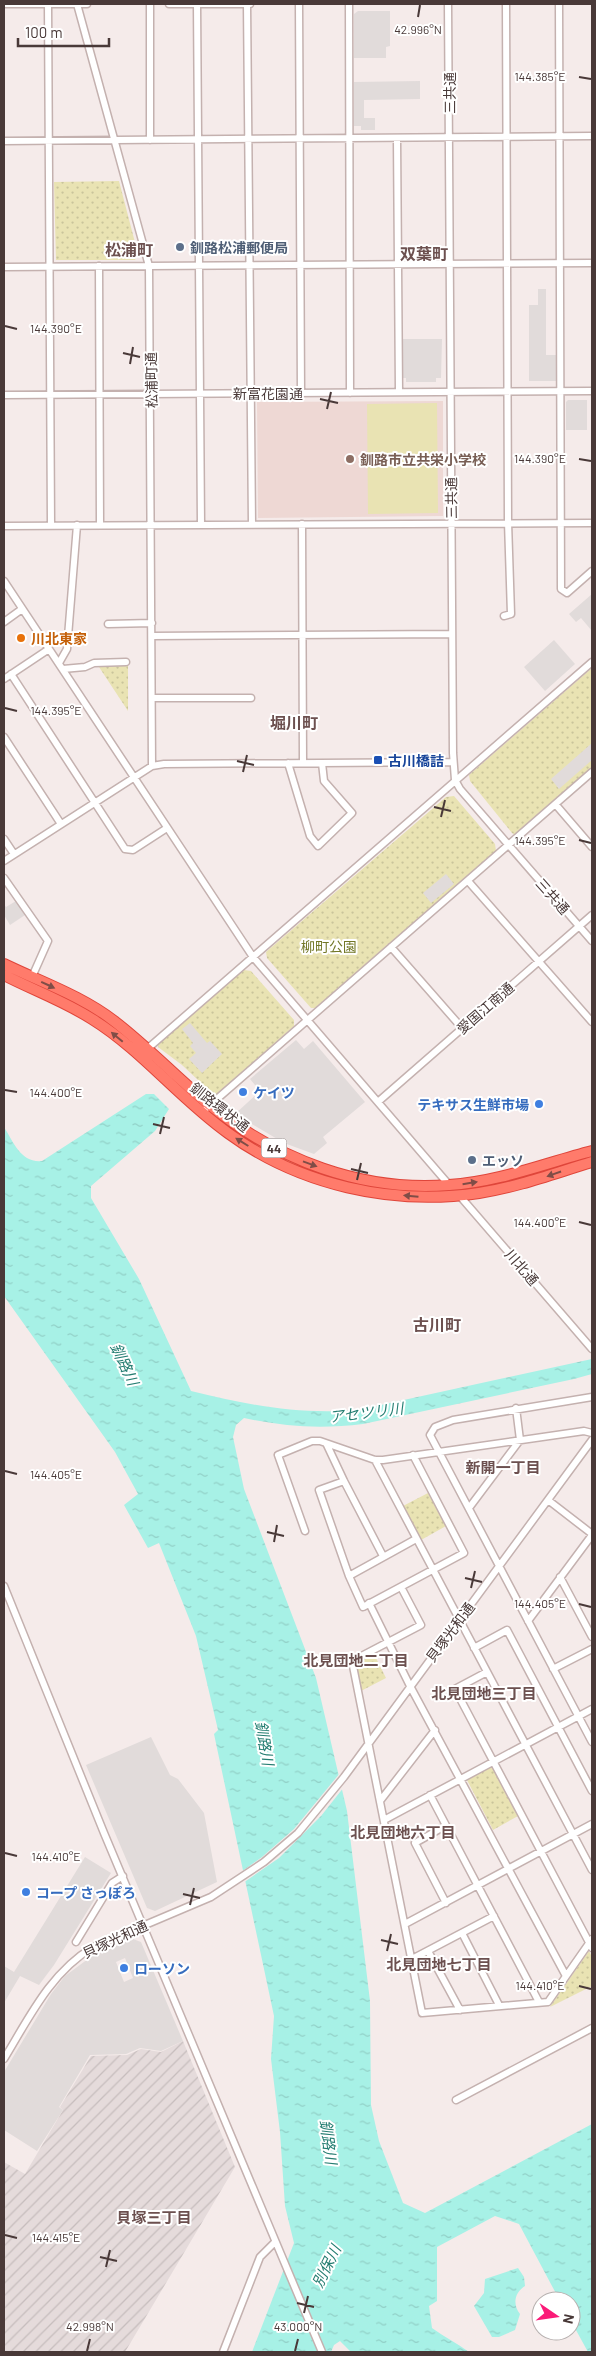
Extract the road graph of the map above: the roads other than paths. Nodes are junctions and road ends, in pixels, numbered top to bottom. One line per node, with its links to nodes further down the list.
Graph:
1 (4, 4): 2 (street)
2 (48, 4): 3 (street); 21 (street)
3 (77, 4): 4 (street); 26 (street, 松浦町通)
4 (88, 4)
5 (150, 4): 22 (street)
6 (169, 4): 7 (street)
7 (197, 4): 8 (street); 23 (street)
8 (248, 4): 24 (street)
9 (299, 4): 18 (street)
10 (349, 4): 16 (street)
11 (448, 4): 20 (street, 三共通)
12 (506, 4): 17 (street)
13 (559, 4): 14 (street)
14 (560, 136): 15 (street); 17 (street); 31 (street)
15 (592, 136)
16 (349, 138): 18 (street); 19 (street); 35 (street)
17 (507, 138): 20 (street); 27 (street)
18 (300, 139): 24 (street); 34 (street)
19 (397, 139): 20 (street); 29 (street)
20 (450, 139): 30 (street, 三共通)
21 (49, 140): 25 (street); 26 (street); 36 (street)
22 (150, 140): 23 (street); 26 (street)
23 (199, 140): 24 (street); 32 (street)
24 (249, 140): 33 (street)
25 (4, 141)
26 (115, 141): 38 (street, 松浦町通)
27 (507, 263): 30 (street); 31 (street); 41 (street)
28 (592, 263): 31 (street)
29 (398, 264): 30 (street); 35 (street); 44 (street)
30 (451, 264): 45 (street, 三共通)
31 (560, 264): 40 (street)
32 (199, 265): 33 (street); 38 (street); 47 (street)
33 (250, 265): 34 (street); 48 (street)
34 (300, 265): 35 (street); 43 (street)
35 (350, 265): 49 (street)
36 (50, 266): 37 (street); 39 (street); 50 (street)
37 (99, 266): 38 (street); 51 (street)
38 (149, 266): 46 (street, 松浦町通)
39 (4, 267)
40 (561, 390): 41 (street, 新富花園通); 42 (street, 新富花園通); 54 (street)
41 (507, 391): 45 (street, 新富花園通); 53 (street)
42 (592, 391)
43 (301, 392): 48 (street, 新富花園通); 49 (street, 新富花園通)
44 (399, 392): 45 (street, 新富花園通); 49 (street, 新富花園通)
45 (450, 392): 56 (street, 三共通)
46 (151, 393): 47 (street, 新富花園通); 51 (street, 新富花園通); 60 (street, 松浦町通)
47 (200, 393): 48 (street, 新富花園通); 61 (street)
48 (250, 393): 62 (street)
49 (350, 393)
50 (51, 394): 51 (street, 新富花園通); 52 (street, 新富花園通); 58 (street)
51 (99, 394): 59 (street)
52 (4, 395)
53 (508, 522): 54 (street); 56 (street); 68 (street)
54 (561, 522): 55 (street); 65 (street)
55 (592, 522)
56 (452, 523): 57 (street); 72 (street, 三共通)
57 (302, 524): 62 (street); 73 (street)
58 (51, 525): 63 (street); 64 (street)
59 (100, 525): 60 (street); 64 (street)
60 (151, 525): 61 (street); 70 (street, 松浦町通)
61 (201, 525): 62 (street)
62 (252, 525)
63 (4, 526)
64 (77, 526): 78 (street)
65 (592, 571)
66 (4, 581): 67 (street, 川北通)
67 (22, 609): 69 (street); 75 (street, 川北通)
68 (504, 616)
69 (4, 622)
70 (152, 623): 71 (street); 74 (street, 松浦町通)
71 (108, 624)
72 (452, 634): 73 (street); 84 (street, 三共通)
73 (303, 635): 74 (street); 86 (street)
74 (152, 636): 81 (street, 松浦町通)
75 (49, 649): 78 (street, 川北通); 79 (street)
76 (126, 662): 78 (street)
77 (592, 662): 91 (street)
78 (61, 666): 90 (street, 川北通)
79 (11, 674): 80 (street); 92 (street)
80 (4, 679)
81 (152, 698): 82 (street); 88 (street, 松浦町通)
82 (251, 698)
83 (4, 737): 94 (street)
84 (453, 762): 87 (street); 91 (street, 三共通)
85 (288, 763): 86 (street); 87 (street); 88 (street)
86 (303, 763): 87 (street)
87 (322, 763)
88 (152, 766): 90 (street)
89 (592, 772): 93 (street)
90 (134, 778): 92 (street); 95 (street, 川北通)
91 (455, 780): 97 (street, 三共通); 107 (street)
92 (94, 803): 94 (street); 95 (street)
93 (556, 805): 97 (street); 98 (street)
94 (61, 824): 99 (street)
95 (168, 828): 107 (street, 川北通)
96 (4, 839): 99 (street)
97 (508, 845): 102 (street); 104 (street, 三共通)
98 (592, 847)
99 (14, 854): 100 (street)
100 (4, 861)
101 (4, 878): 111 (street)
102 (468, 881): 106 (street); 108 (street)
103 (592, 915): 104 (street, 愛国江南通)
104 (580, 926): 105 (street, 三共通); 108 (street, 愛国江南通)
105 (592, 941)
106 (391, 947): 112 (street); 114 (street)
107 (253, 957): 112 (street, 川北通); 115 (street)
108 (540, 960): 113 (street); 114 (street, 愛国江南通)
109 (4, 964): 111 (highway, 釧路環状通 / 44)
110 (4, 975): 115 (highway, 釧路環状通 / 44, one-way to 110)
111 (32, 977): 115 (highway, 釧路環状通 / 44, one-way to 115)
112 (308, 1020): 116 (street, 川北通); 117 (street)
113 (592, 1022)
114 (462, 1028): 116 (street, 愛国江南通)
115 (143, 1052): 117 (highway, 釧路環状通 / 44)
116 (379, 1101): 120 (street, 川北通)
117 (206, 1109): 120 (highway, 釧路環状通 / 44, one-way to 120); 121 (highway, 釧路環状通 / 44, one-way to 117)
118 (592, 1151): 120 (highway, 釧路環状通 / 44, one-way to 118)
119 (592, 1162): 121 (highway, 釧路環状通 / 44, one-way to 121)
120 (450, 1185): 121 (street, 川北通)
121 (460, 1195): 122 (street, 川北通)
122 (592, 1349)
123 (592, 1397): 124 (street)
124 (516, 1408): 126 (street); 129 (street)
125 (592, 1434): 126 (street)
126 (520, 1440): 129 (street); 134 (street)
127 (592, 1440): 133 (street, 貝塚光和通)
128 (327, 1445): 131 (street); 132 (street); 135 (street)
129 (438, 1452): 130 (street); 134 (street)
130 (413, 1455): 131 (street); 140 (street)
131 (374, 1460): 137 (street)
132 (344, 1481): 138 (street); 141 (street)
133 (548, 1500): 136 (street); 139 (street, 貝塚光和通)
134 (469, 1508): 139 (street)
135 (305, 1531)
136 (592, 1534): 142 (street)
137 (416, 1539): 138 (street); 140 (street)
138 (383, 1556): 141 (street)
139 (499, 1566): 146 (street, 貝塚光和通); 147 (street)
140 (432, 1570): 144 (street); 146 (street)
141 (350, 1576): 145 (street)
142 (560, 1578): 147 (street); 148 (street)
143 (4, 1586): 174 (street)
144 (401, 1587): 145 (street); 149 (street)
145 (369, 1603): 149 (street)
146 (459, 1620): 150 (street); 154 (street, 貝塚光和通)
147 (528, 1621): 152 (street)
148 (592, 1636)
149 (388, 1642): 154 (street); 160 (street)
150 (474, 1648): 153 (street); 157 (street)
151 (592, 1649): 152 (street)
152 (553, 1669): 156 (street)
153 (486, 1672): 161 (street); 162 (street)
154 (410, 1686): 158 (street); 160 (street, 貝塚光和通)
155 (592, 1709): 156 (street)
156 (578, 1716): 157 (street); 159 (street)
157 (558, 1726): 161 (street); 164 (street)
158 (435, 1730): 163 (street); 166 (street)
159 (592, 1742)
160 (369, 1743): 166 (street); 179 (street, 貝塚光和通)
161 (526, 1744): 162 (street); 170 (street)
162 (493, 1761): 163 (street); 171 (street)
163 (461, 1779): 165 (street); 172 (street)
164 (592, 1791)
165 (430, 1795): 167 (street); 169 (street)
166 (380, 1801): 167 (street)
167 (384, 1820): 178 (street)
168 (592, 1824): 170 (street)
169 (445, 1826): 175 (street); 176 (street)
170 (573, 1835): 171 (street); 173 (street)
171 (542, 1852): 172 (street); 182 (street)
172 (510, 1869): 175 (street); 185 (street)
173 (592, 1870)
174 (122, 1876): 179 (street); 181 (street)
175 (478, 1886): 176 (street); 177 (street)
176 (446, 1903): 178 (street)
177 (494, 1916): 180 (street); 186 (street)
178 (405, 1924): 184 (street)
179 (144, 1926): 190 (street, 貝塚光和通); 192 (street)
180 (462, 1933): 183 (street); 187 (street)
181 (76, 1942)
182 (591, 1943): 185 (street)
183 (428, 1951): 184 (street); 188 (street)
184 (412, 1959): 188 (street)
185 (566, 1976): 186 (street)
186 (539, 2002): 187 (street)
187 (499, 2005): 188 (street)
188 (460, 2010)
189 (592, 2028): 191 (street)
190 (4, 2059)
191 (456, 2100)
192 (275, 2242): 193 (street); 194 (street)
193 (223, 2352)
194 (322, 2352)

